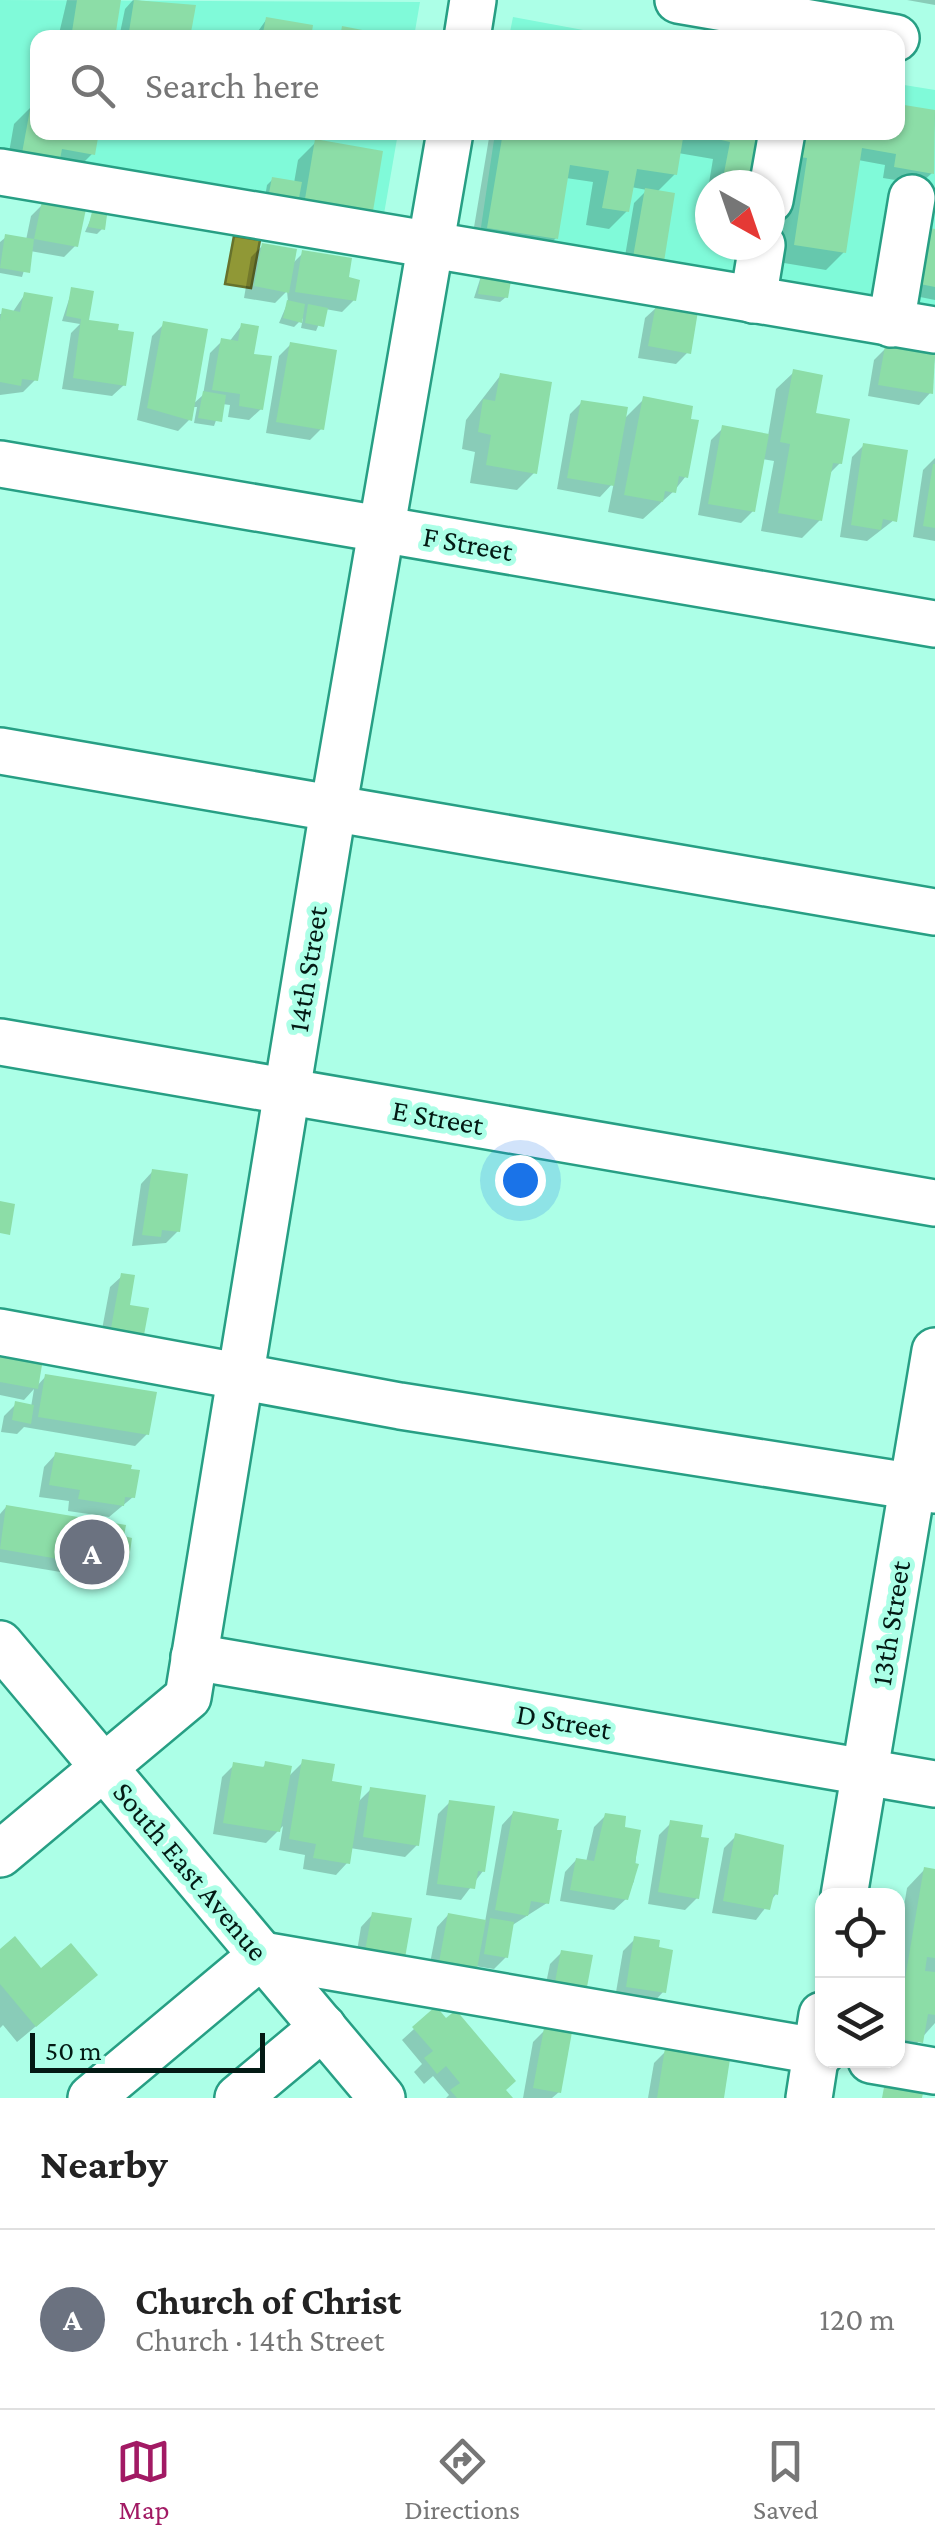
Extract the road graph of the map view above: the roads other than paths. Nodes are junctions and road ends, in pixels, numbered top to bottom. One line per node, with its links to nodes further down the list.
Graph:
1 (474, 0): 4 (street)
2 (678, 0): 3 (street)
3 (800, 29)
4 (468, 30)
5 (905, 39): 6 (street)
6 (935, 44)
7 (449, 140): 12 (street, 14th Street)
8 (781, 140): 9 (street)
9 (775, 170)
10 (0, 172): 12 (street)
11 (912, 198): 15 (street)
12 (431, 245): 14 (street); 18 (street, 14th Street)
13 (759, 260): 14 (street)
14 (752, 300): 15 (street)
15 (891, 324): 16 (street)
16 (935, 330)
17 (0, 464): 18 (street, F Street)
18 (383, 529): 19 (street, F Street); 21 (street, 14th Street)
19 (935, 624)
20 (0, 751): 21 (street)
21 (333, 810): 22 (street); 24 (street, 14th Street)
22 (935, 912)
23 (0, 1042): 24 (street, E Street)
24 (286, 1092): 25 (street, E Street); 28 (street, 14th Street)
25 (935, 1202)
26 (0, 1332): 28 (street)
27 (935, 1351): 29 (street, 13th Street)
28 (240, 1376): 29 (street); 31 (street, 14th Street)
29 (923, 1488): 33 (street, 13th Street)
30 (0, 1644): 32 (street, South East Avenue)
31 (194, 1657): 32 (street, 14th Street); 33 (street, D Street)
32 (103, 1768): 35 (street, 14th Street); 37 (street, South East Avenue)
33 (865, 1773): 34 (street, D Street); 36 (street, 13th Street)
34 (935, 1784)
35 (0, 1854)
36 (845, 1888)
37 (262, 1955): 38 (street, South East Avenue); 39 (street); 43 (street)
38 (323, 2027): 44 (street); 45 (street, South East Avenue)
39 (815, 2039)
40 (815, 2066): 46 (street)
41 (905, 2066): 42 (street)
42 (935, 2071)
43 (91, 2098)
44 (238, 2098)
45 (382, 2098)
46 (809, 2098)

